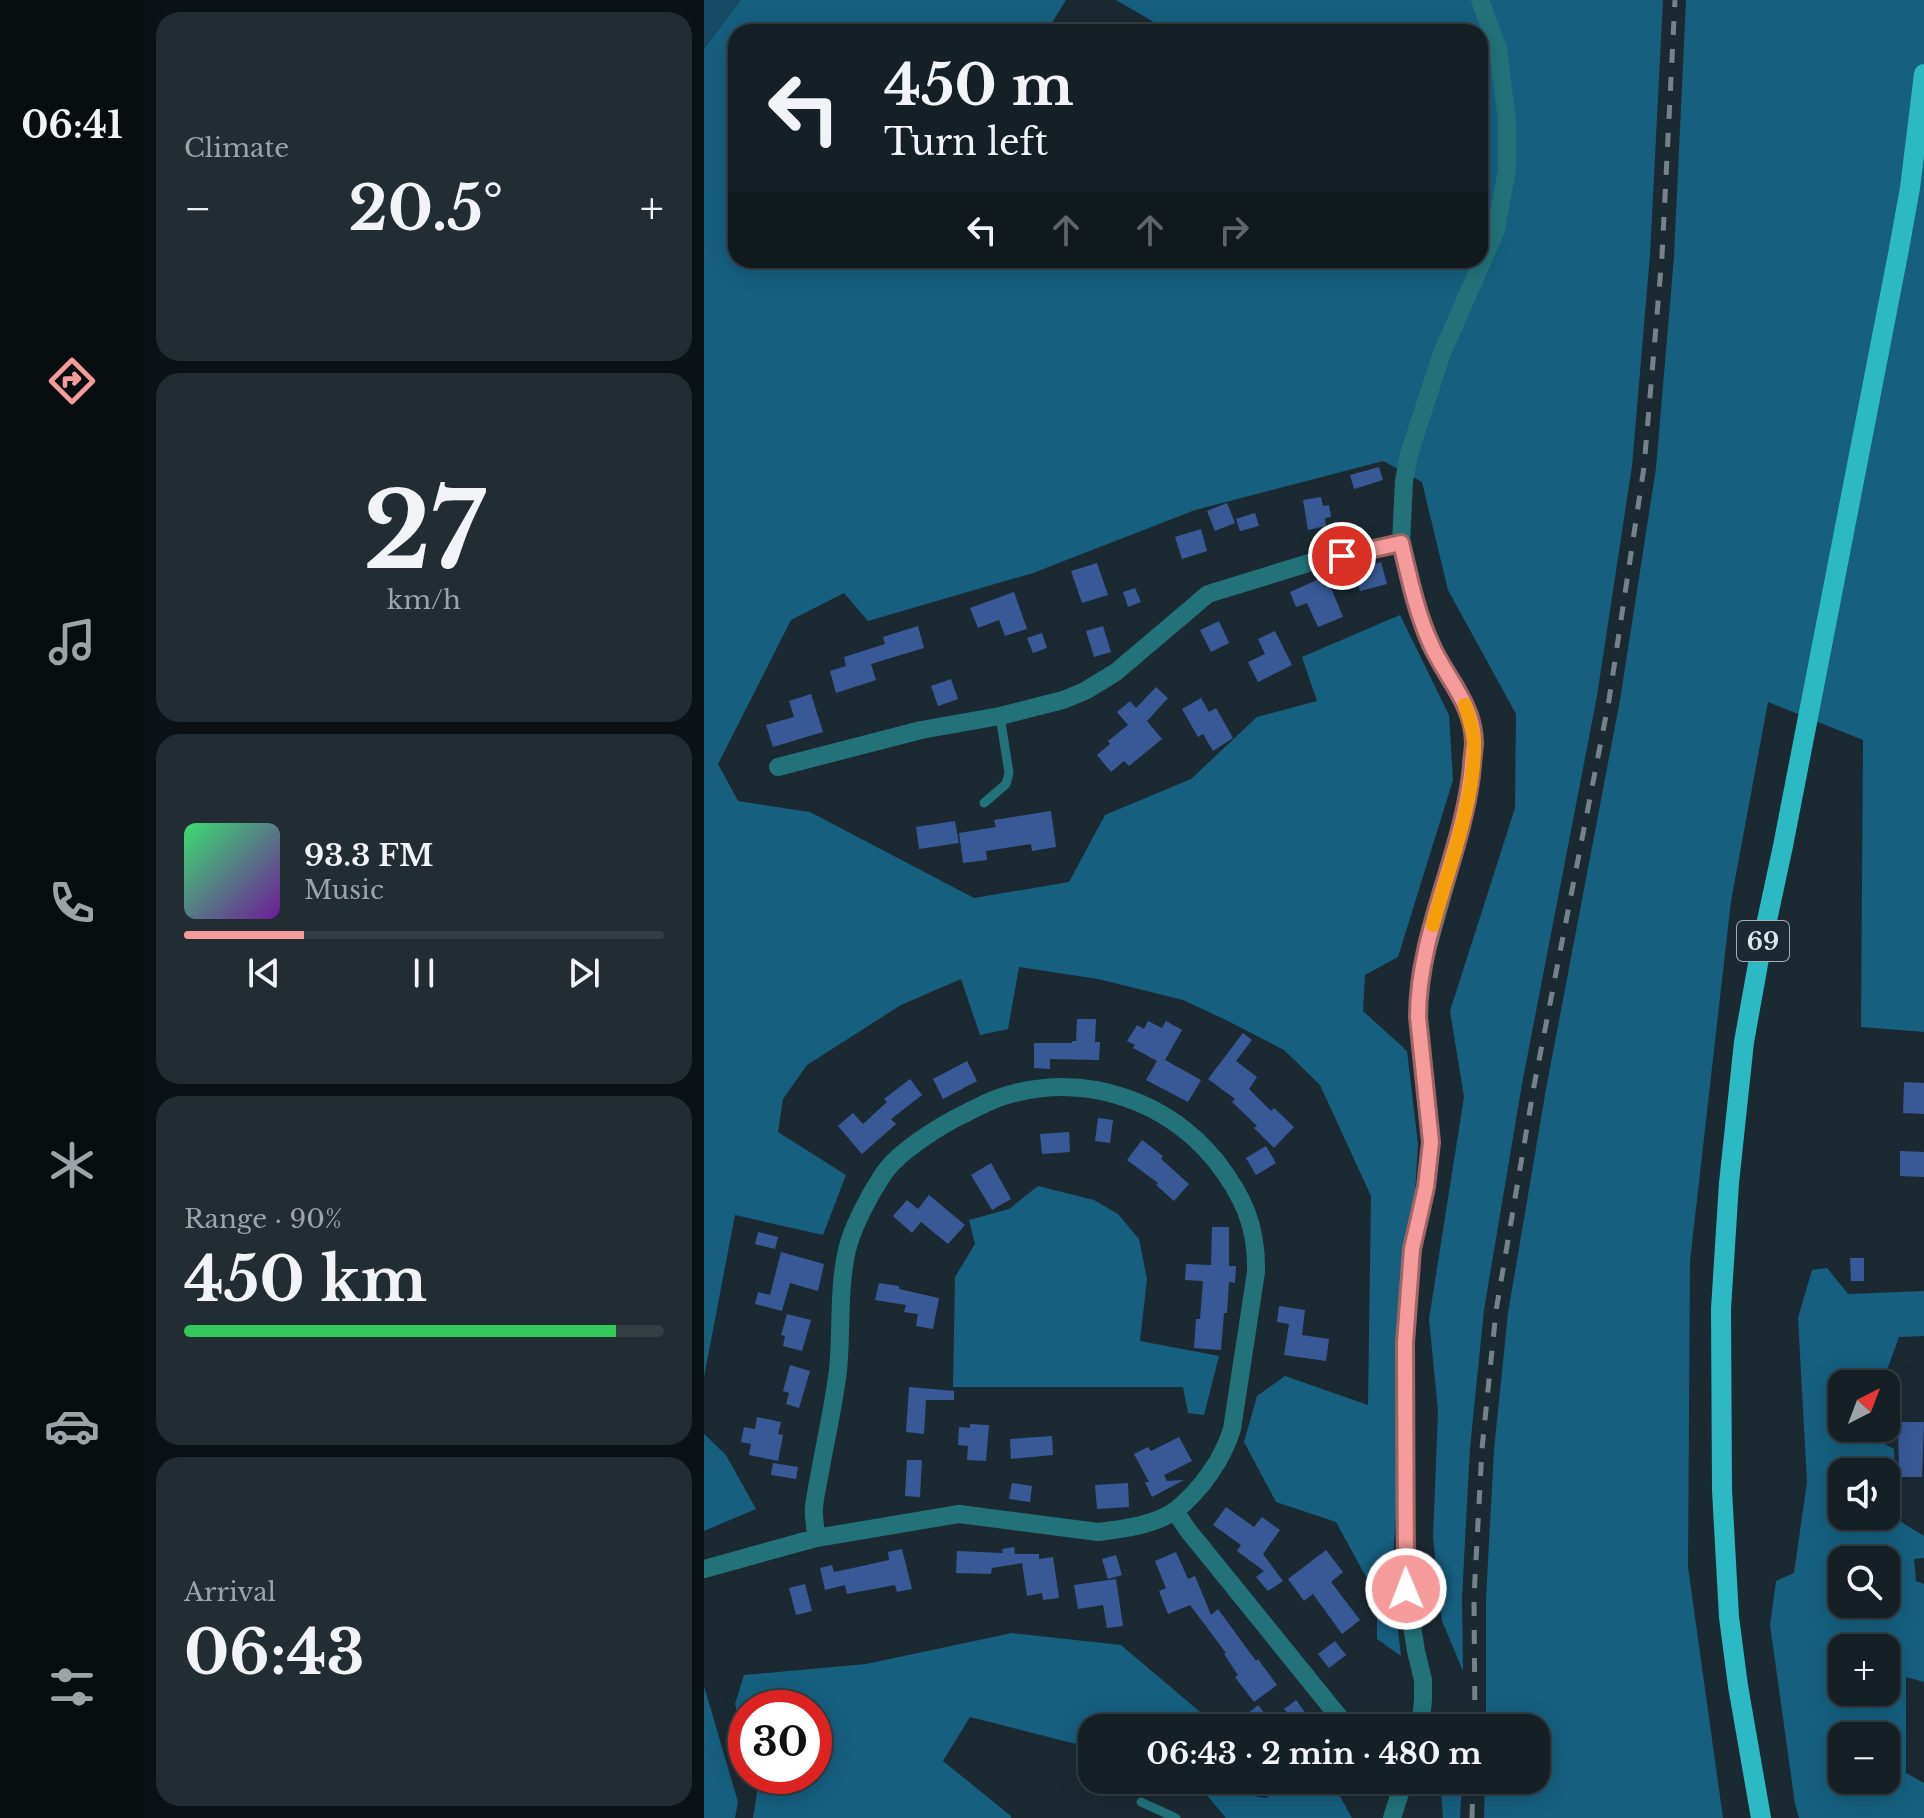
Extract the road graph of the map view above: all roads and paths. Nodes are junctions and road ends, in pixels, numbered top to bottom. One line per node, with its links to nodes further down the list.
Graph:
1 (1480, 0): 3 (street)
2 (1924, 74): 18 (main road, 69)
3 (1488, 248)
4 (1479, 268): 5 (street)
5 (1401, 543): 6 (street); 13 (street)
6 (1000, 716): 7 (street); 8 (lane)
7 (778, 767)
8 (984, 803)
9 (1175, 1511): 10 (street); 10 (street); 12 (street)
10 (816, 1538): 11 (street)
11 (704, 1569)
12 (1337, 1714)
13 (1422, 1714)
14 (1400, 1794): 17 (street)
15 (1141, 1802): 16 (lane)
16 (1176, 1818)
17 (1392, 1818)
18 (1761, 1818)

